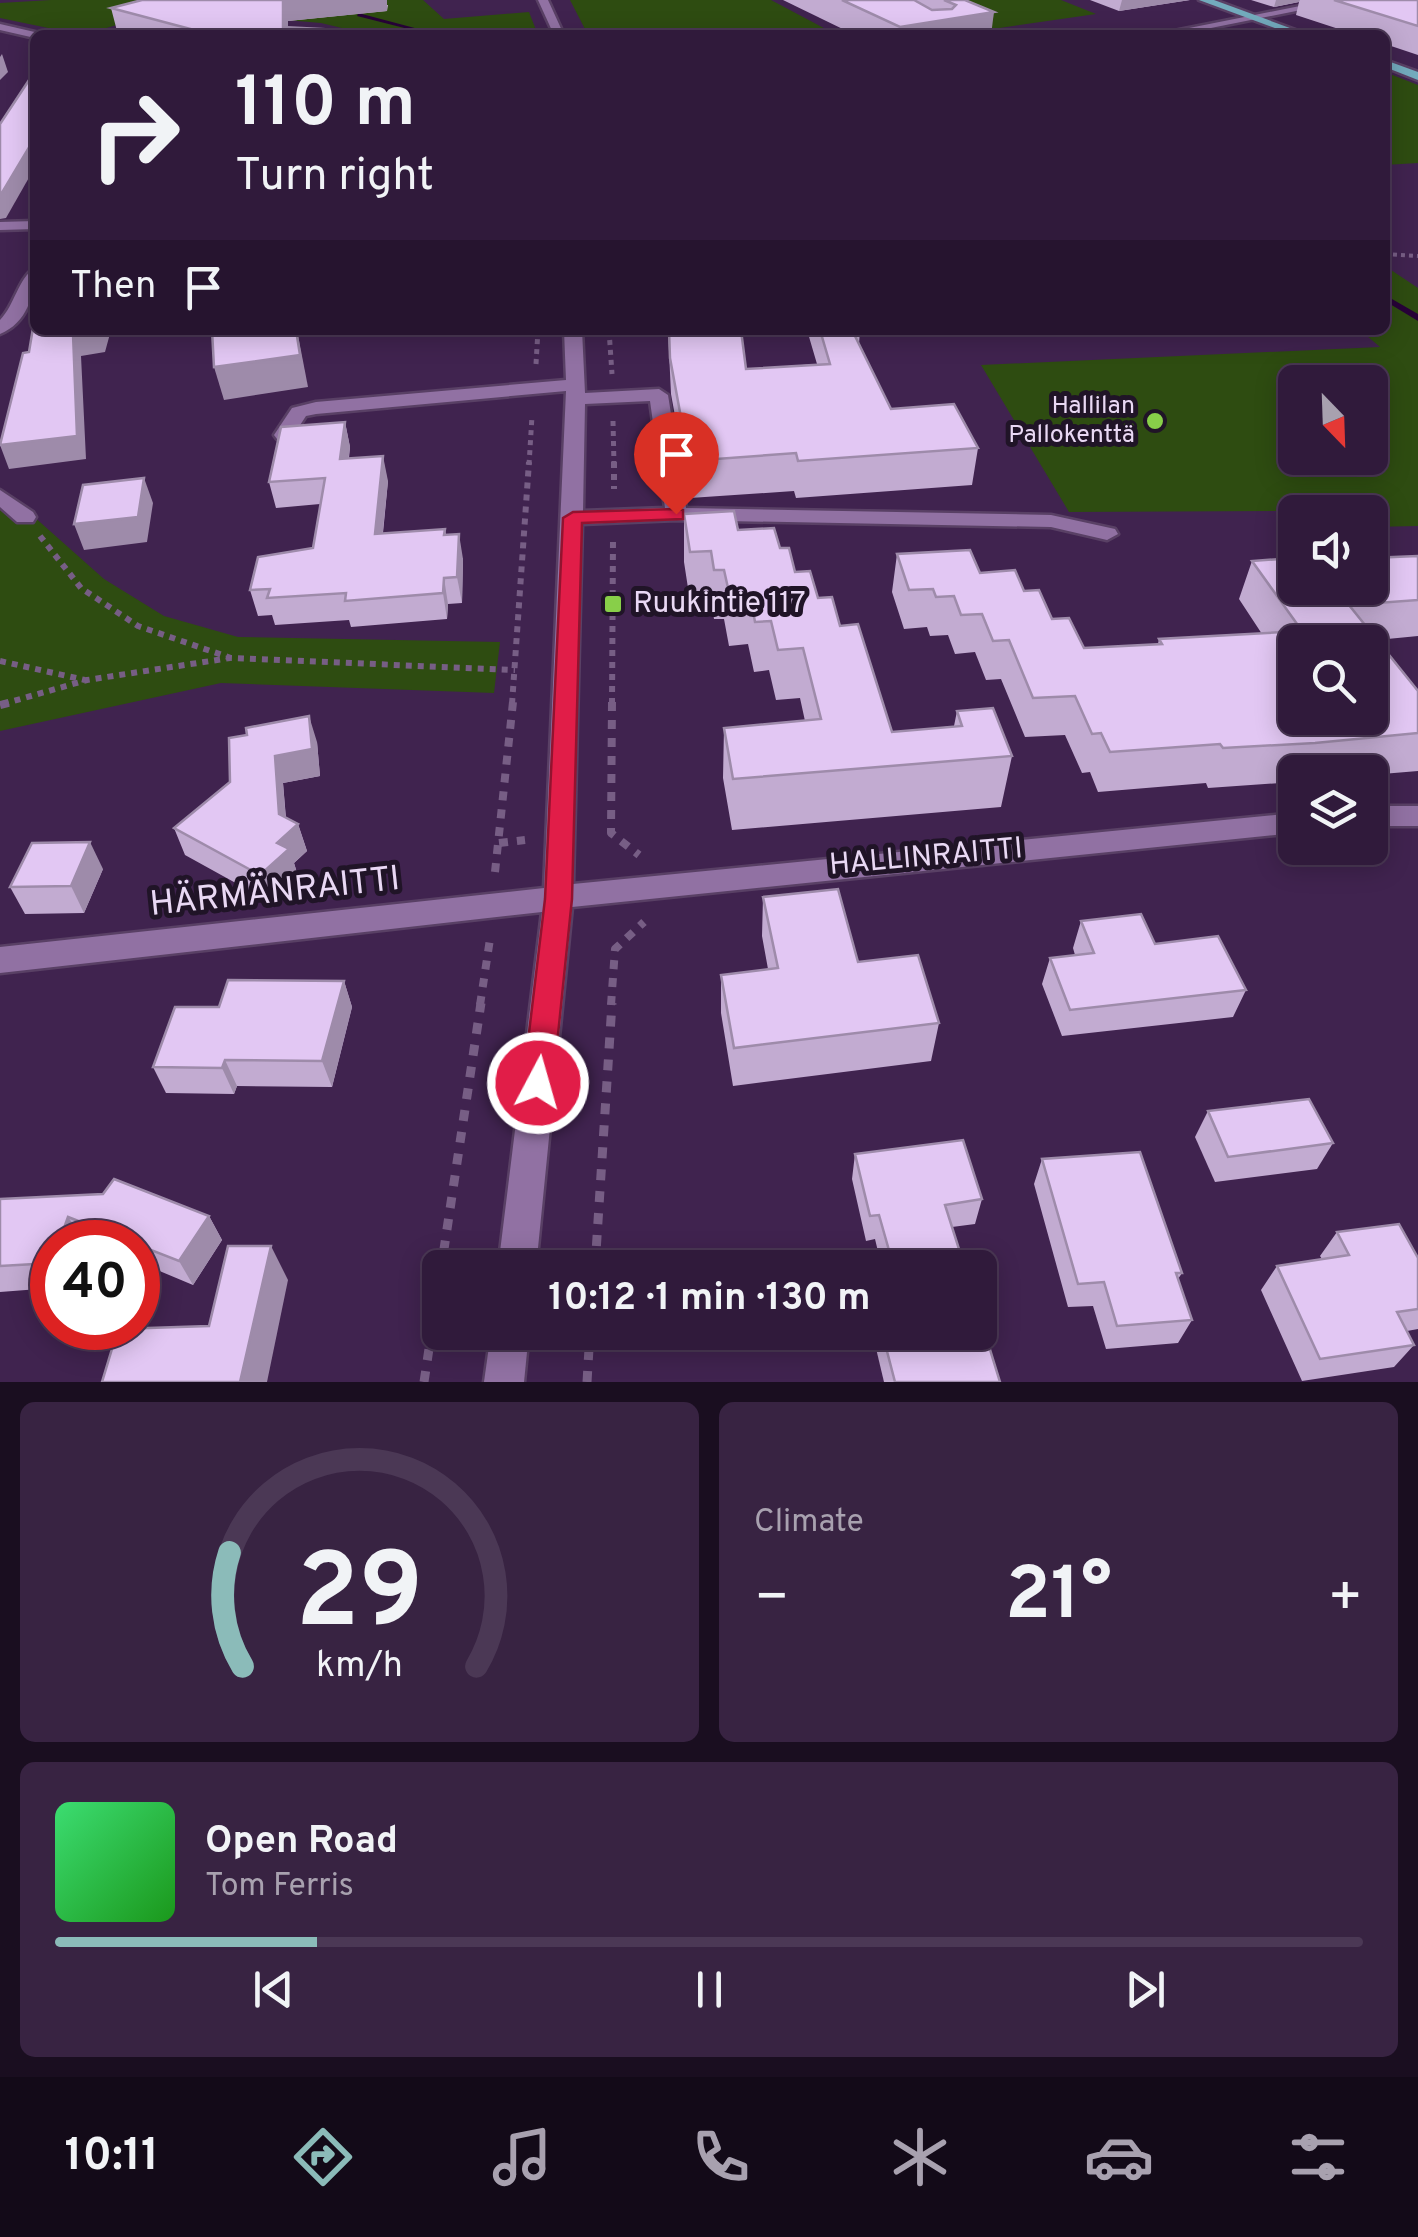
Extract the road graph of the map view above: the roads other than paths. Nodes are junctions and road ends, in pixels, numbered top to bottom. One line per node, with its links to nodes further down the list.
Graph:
1 (544, 0): 7 (street)
2 (1204, 0): 4 (main road)
3 (1350, 0): 4 (street); 5 (street)
4 (1248, 16): 5 (main road); 8 (street)
5 (1268, 22): 9 (street); 10 (main road)
6 (0, 28): 11 (street)
7 (556, 30)
8 (1182, 30)
9 (1232, 30)
10 (1290, 30)
11 (30, 34)
12 (1390, 66): 13 (main road)
13 (1418, 76)
14 (30, 225): 15 (street)
15 (0, 226)
16 (30, 285): 18 (street)
17 (30, 313): 18 (street)
18 (16, 314): 19 (street)
19 (0, 329)
20 (573, 335): 21 (street)
21 (576, 392): 22 (street); 24 (street); 26 (street)
22 (284, 435)
23 (0, 496): 25 (street)
24 (676, 514): 26 (street); 27 (street)
25 (25, 517)
26 (573, 518): 31 (street)
27 (1107, 534)
28 (1388, 816): 29 (street)
29 (1418, 816)
30 (1278, 825): 31 (street, HALLINRAITTI)
31 (558, 899): 32 (street, HÄRMÄNRAITTI); 33 (street)
32 (0, 960)
33 (519, 1250)
34 (508, 1350): 35 (street)
35 (504, 1382)

